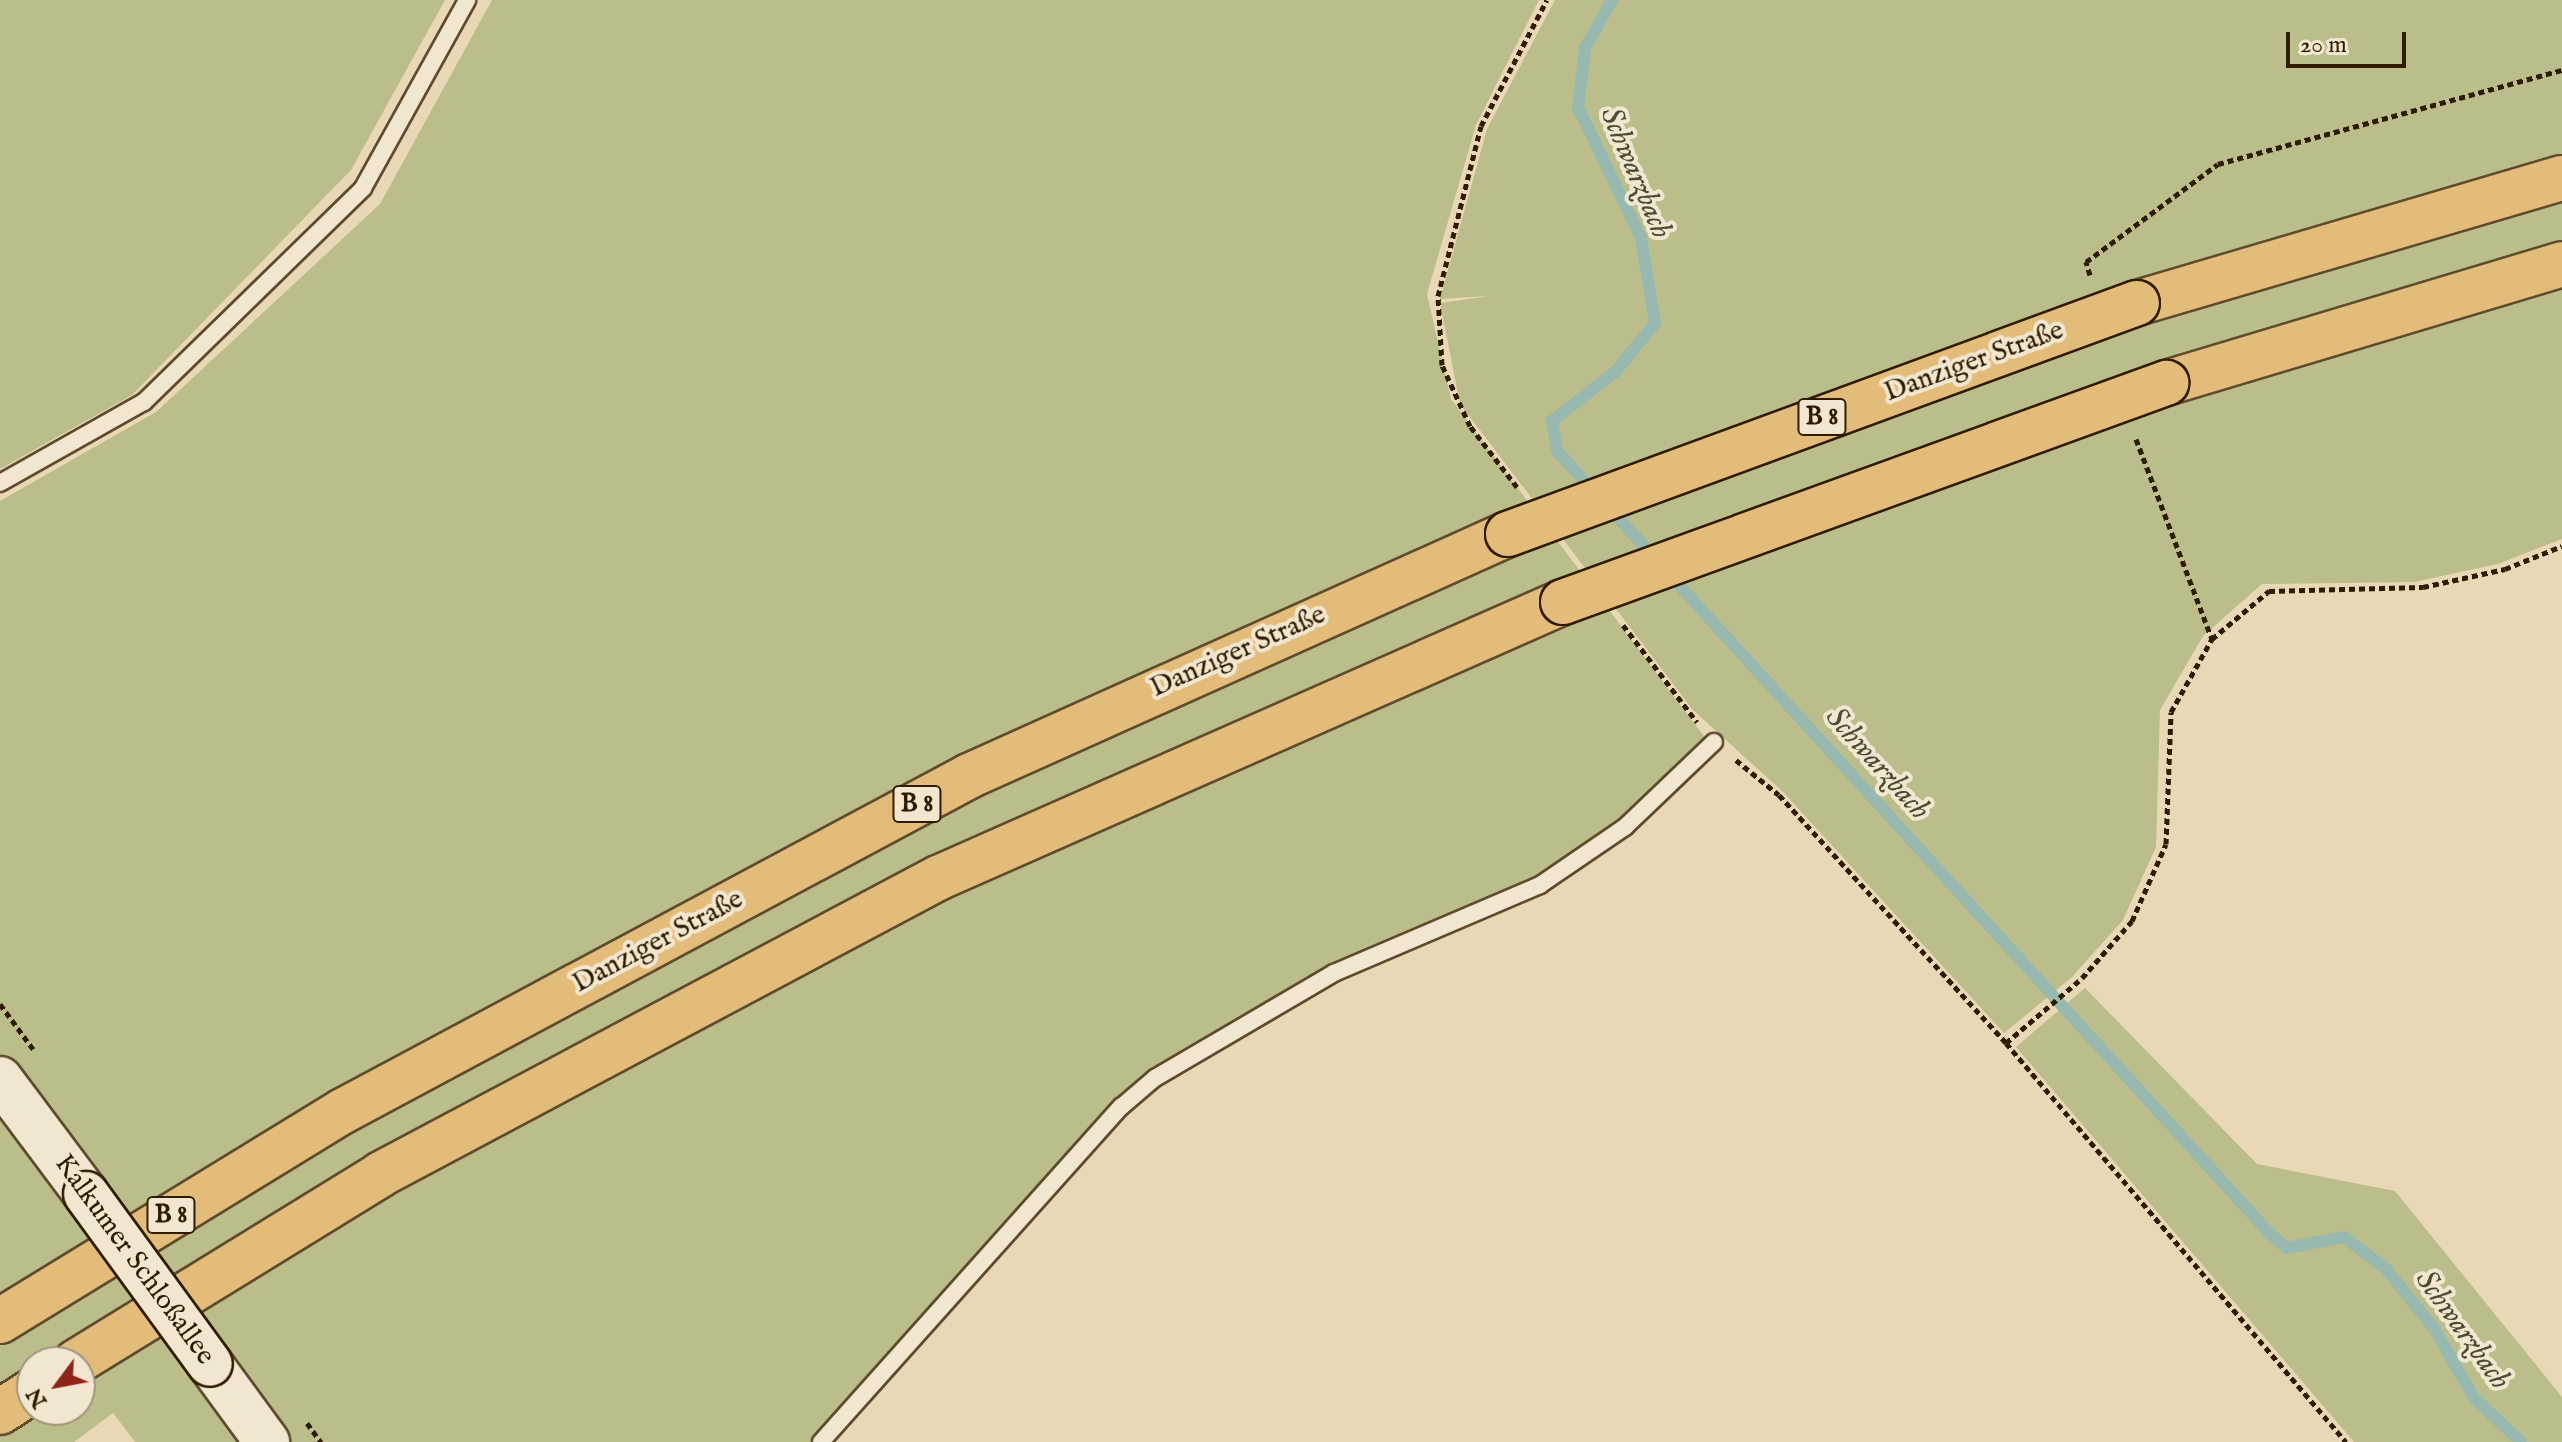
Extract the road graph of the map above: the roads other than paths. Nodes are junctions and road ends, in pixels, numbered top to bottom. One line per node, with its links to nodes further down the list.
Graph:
1 (467, 0): 4 (lane)
2 (2562, 178): 7 (highway, Danziger Straße / B 8, bridge)
3 (2562, 264): 8 (highway, B 8, bridge)
4 (0, 483)
5 (1714, 742): 10 (lane)
6 (0, 1079): 9 (main road, Kalkumer Schloßallee, bridge)
7 (0, 1321)
8 (96, 1350)
9 (267, 1442)
10 (821, 1442)

